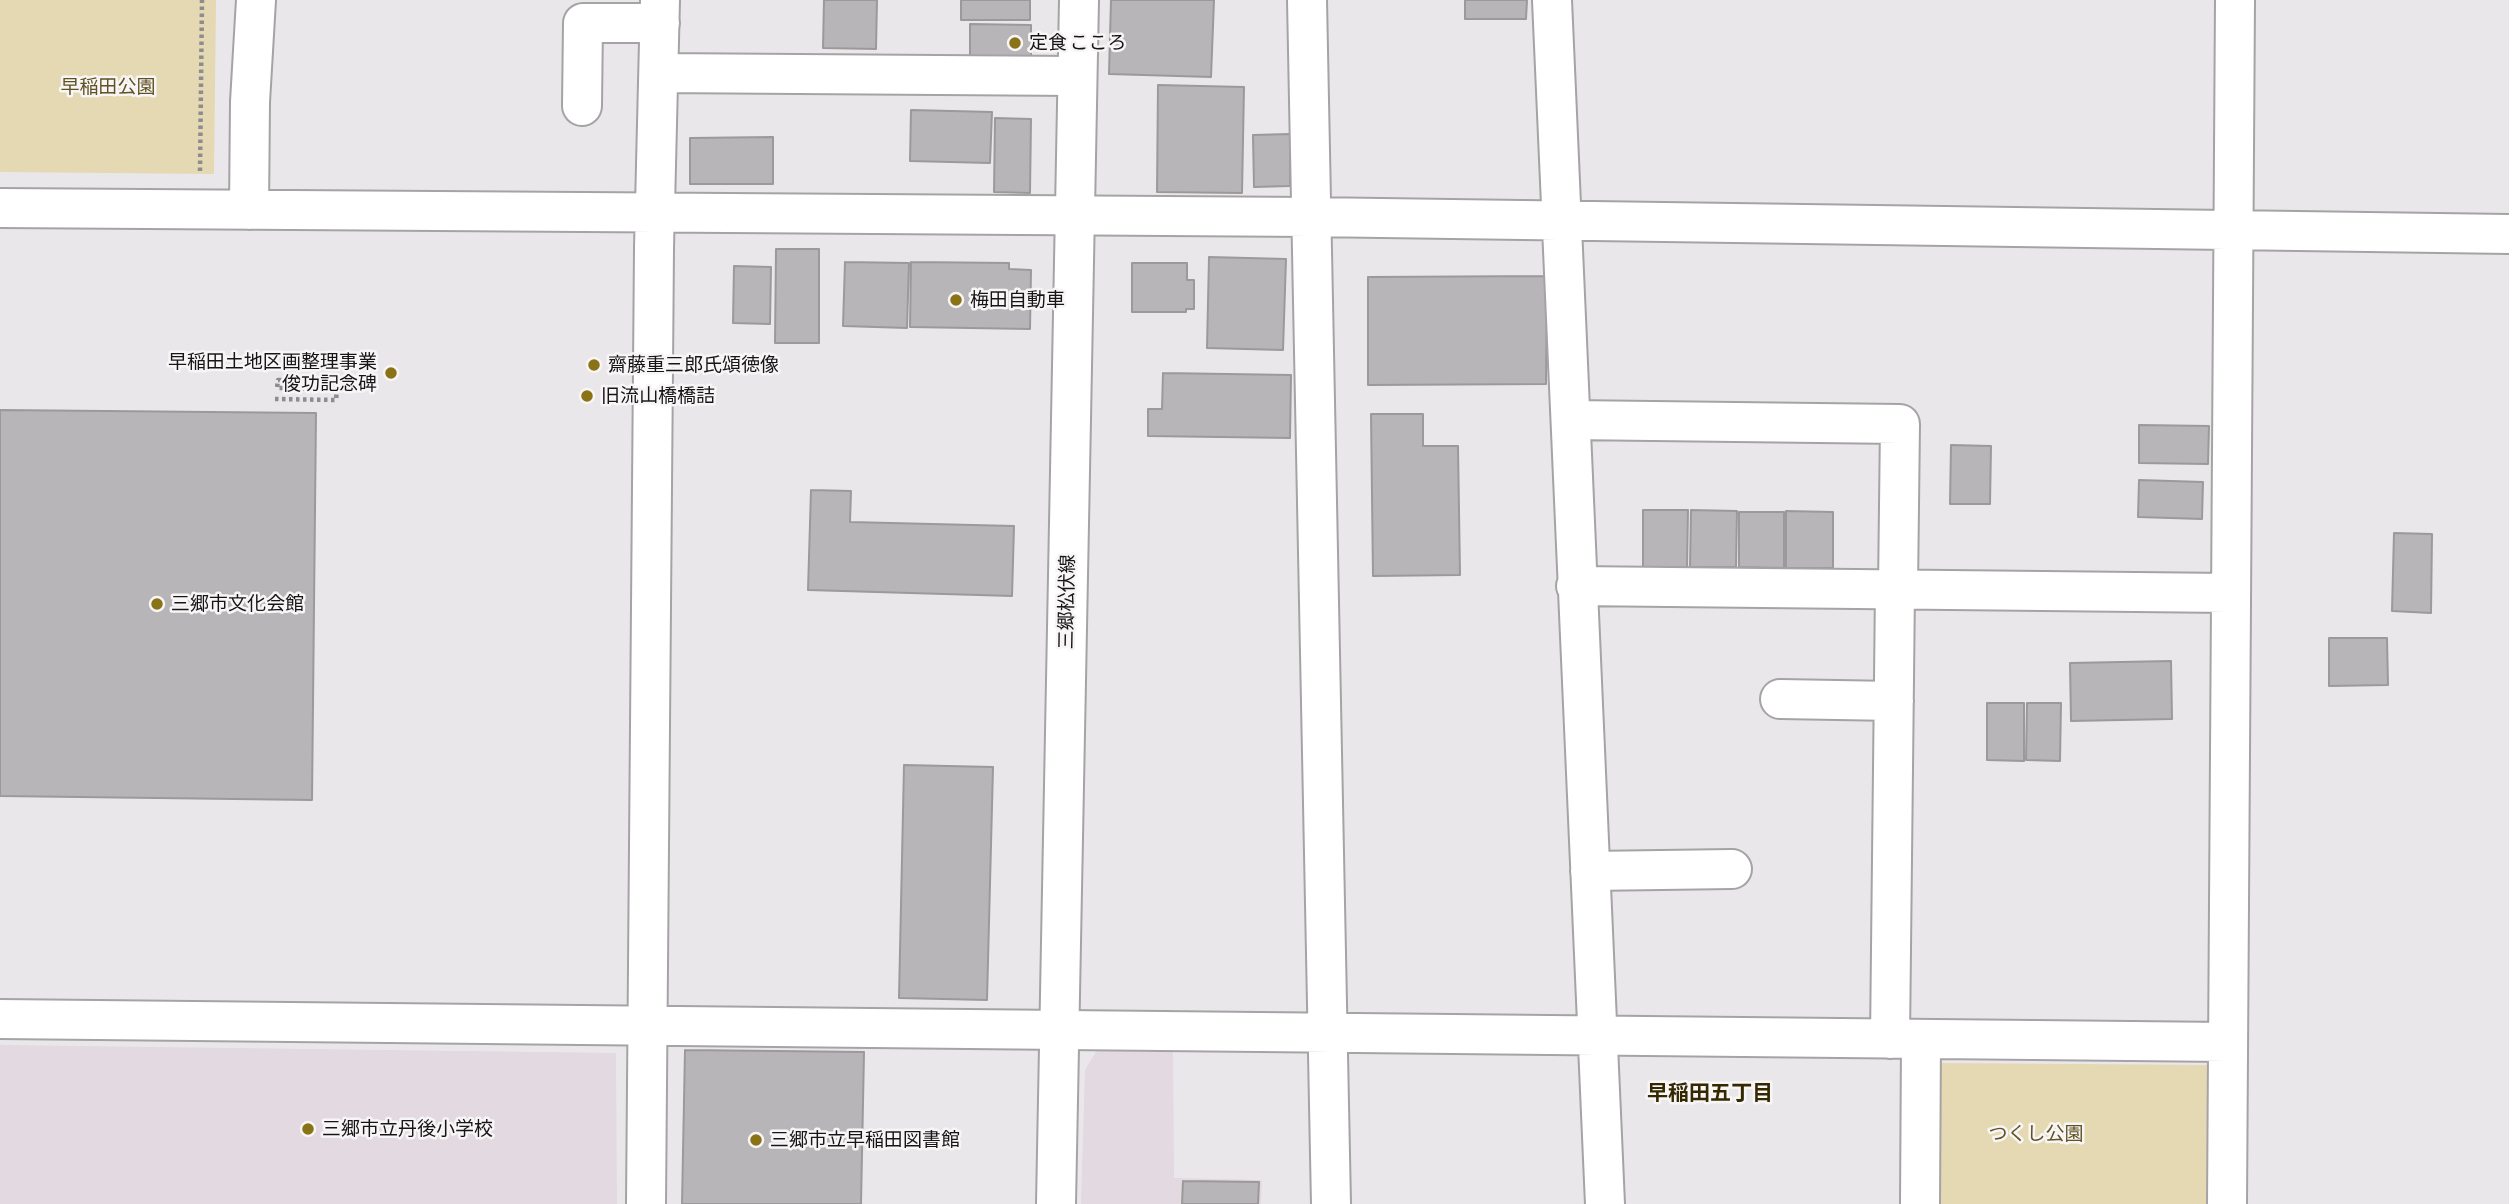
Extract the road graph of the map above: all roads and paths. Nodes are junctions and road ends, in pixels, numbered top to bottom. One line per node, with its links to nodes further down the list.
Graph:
1 (202, 0): 13 (path)
2 (256, 0): 14 (street)
3 (1079, 0): 10 (street, 三郷松伏線)
4 (1307, 0): 16 (street)
5 (1552, 0): 18 (street)
6 (2235, 0): 19 (street)
7 (583, 11): 8 (street); 11 (street)
8 (660, 11): 9 (street)
9 (659, 73): 10 (street); 15 (street)
10 (1077, 76): 17 (street, 三郷松伏線)
11 (582, 106)
12 (0, 208): 13 (street)
13 (200, 210): 14 (street)
14 (248, 210): 15 (street)
15 (655, 214): 17 (street); 32 (street)
16 (1311, 217): 17 (street); 18 (street); 34 (street)
17 (1075, 218): 33 (street, 三郷松伏線)
18 (1564, 223): 19 (street); 23 (street)
19 (2233, 231): 20 (street); 26 (street)
20 (2509, 234)
21 (339, 380): 22 (path)
22 (275, 399)
23 (1571, 420): 24 (street); 25 (street)
24 (1576, 586): 25 (street); 30 (street)
25 (1896, 588): 26 (street); 28 (street)
26 (2229, 593): 37 (street)
27 (1780, 699): 28 (street)
28 (1894, 701): 36 (street)
29 (1732, 869): 30 (street)
30 (1590, 871): 35 (street)
31 (0, 1019): 32 (street)
32 (646, 1025): 33 (street); 38 (street)
33 (1059, 1029): 34 (street); 39 (street, 三郷松伏線)
34 (1328, 1033): 35 (street); 40 (street)
35 (1598, 1036): 36 (street); 41 (street)
36 (1905, 1040): 37 (street); 42 (street)
37 (2227, 1042): 43 (street)
38 (646, 1204)
39 (1056, 1204)
40 (1331, 1204)
41 (1605, 1204)
42 (1920, 1204)
43 (2227, 1204)

